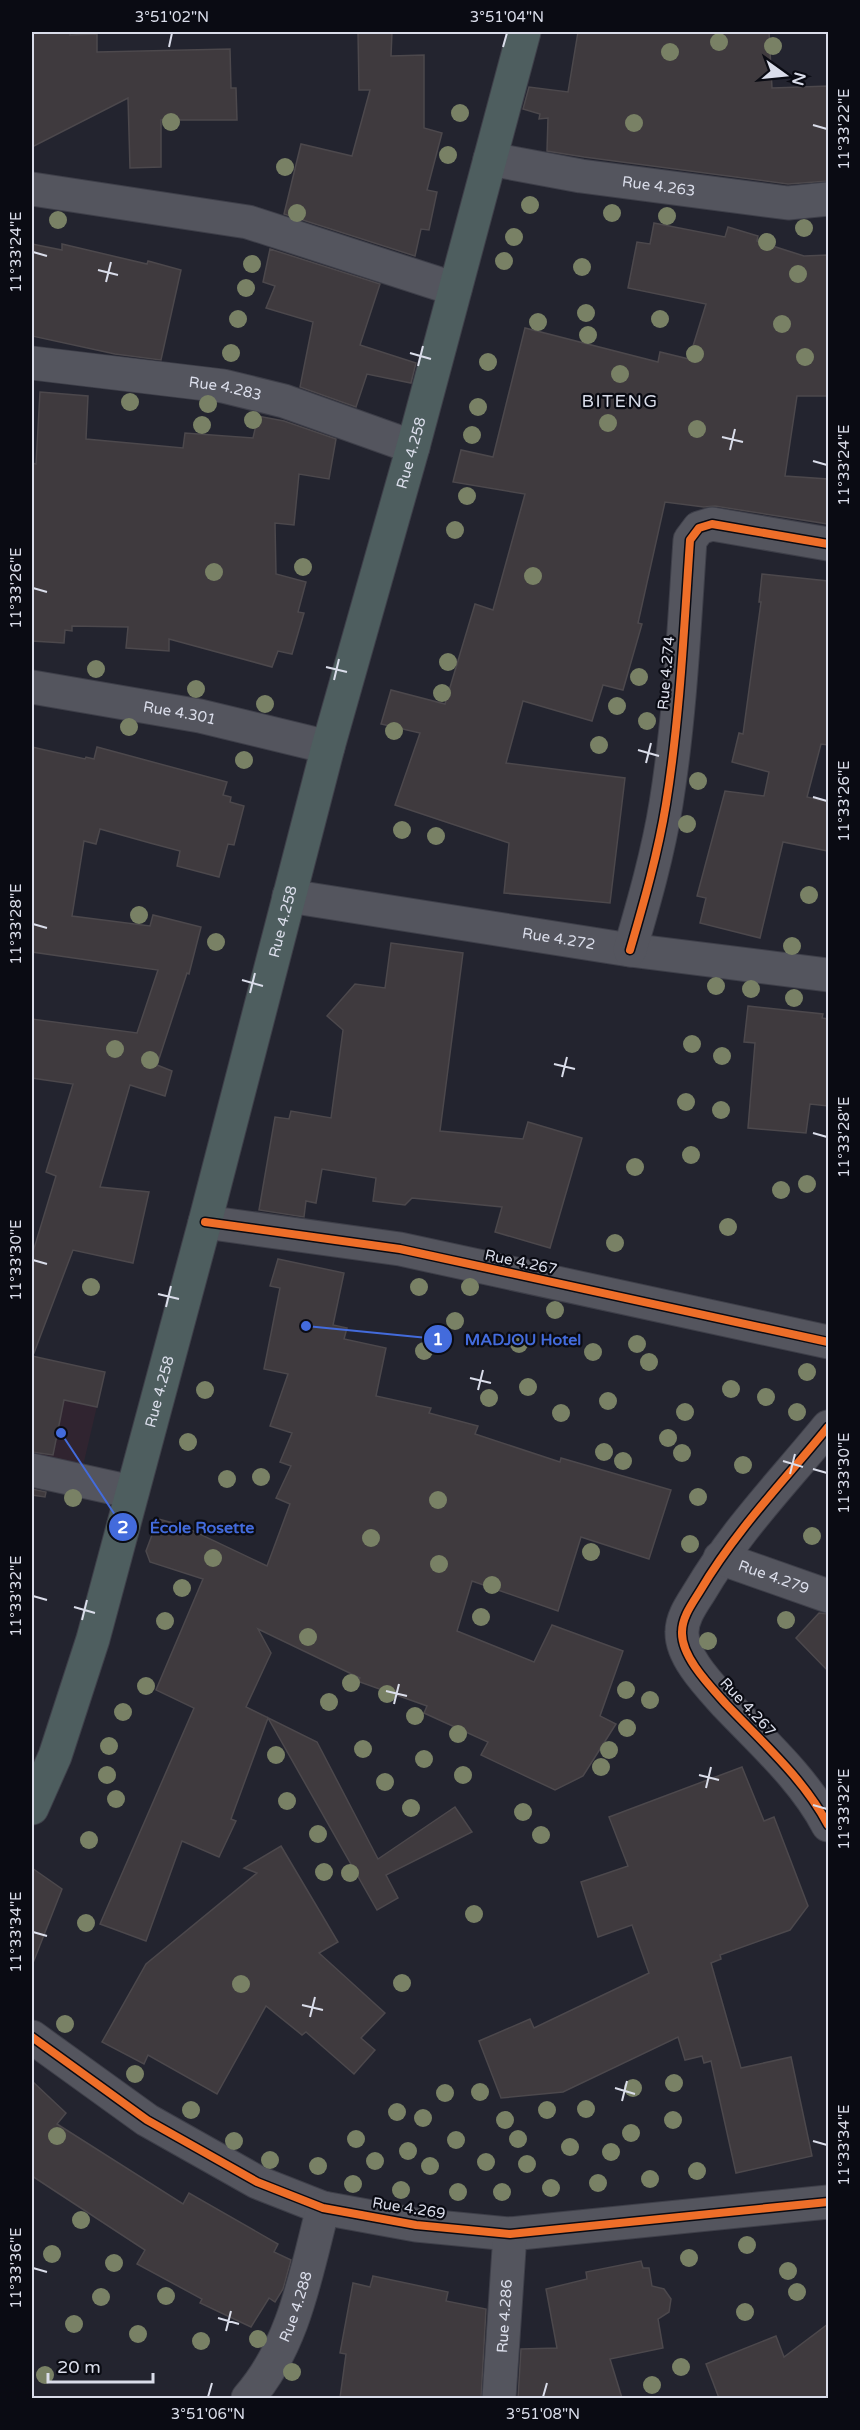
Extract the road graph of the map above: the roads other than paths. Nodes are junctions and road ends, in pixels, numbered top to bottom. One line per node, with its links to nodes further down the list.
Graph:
1 (524, 32): 2 (highway, Rue 4.258)
2 (490, 159): 4 (street, Rue 4.263); 5 (highway, Rue 4.258)
3 (32, 189): 5 (street)
4 (828, 199)
5 (455, 289): 7 (highway, Rue 4.258)
6 (32, 363): 7 (street, Rue 4.283)
7 (413, 447): 10 (highway, Rue 4.258)
8 (828, 544): 12 (street, Rue 4.274)
9 (32, 687): 10 (street, Rue 4.301)
10 (328, 747): 11 (highway, Rue 4.258)
11 (290, 896): 12 (street, Rue 4.272); 14 (highway, Rue 4.258)
12 (630, 950): 13 (street, Rue 4.272)
13 (828, 975)
14 (205, 1222): 15 (street, Rue 4.267); 18 (highway, Rue 4.258)
15 (828, 1342)
16 (828, 1426): 19 (street, Rue 4.267)
17 (32, 1470): 18 (street)
18 (132, 1492): 21 (highway, Rue 4.258)
19 (720, 1558): 20 (street, Rue 4.279); 22 (street, Rue 4.267)
20 (828, 1596)
21 (32, 1808)
22 (828, 1825)
23 (32, 2037): 25 (street, Rue 4.269)
24 (828, 2202): 26 (street, Rue 4.269)
25 (323, 2208): 26 (street, Rue 4.269); 27 (street, Rue 4.288)
26 (510, 2234): 28 (street, Rue 4.286)
27 (248, 2398)
28 (499, 2398)

